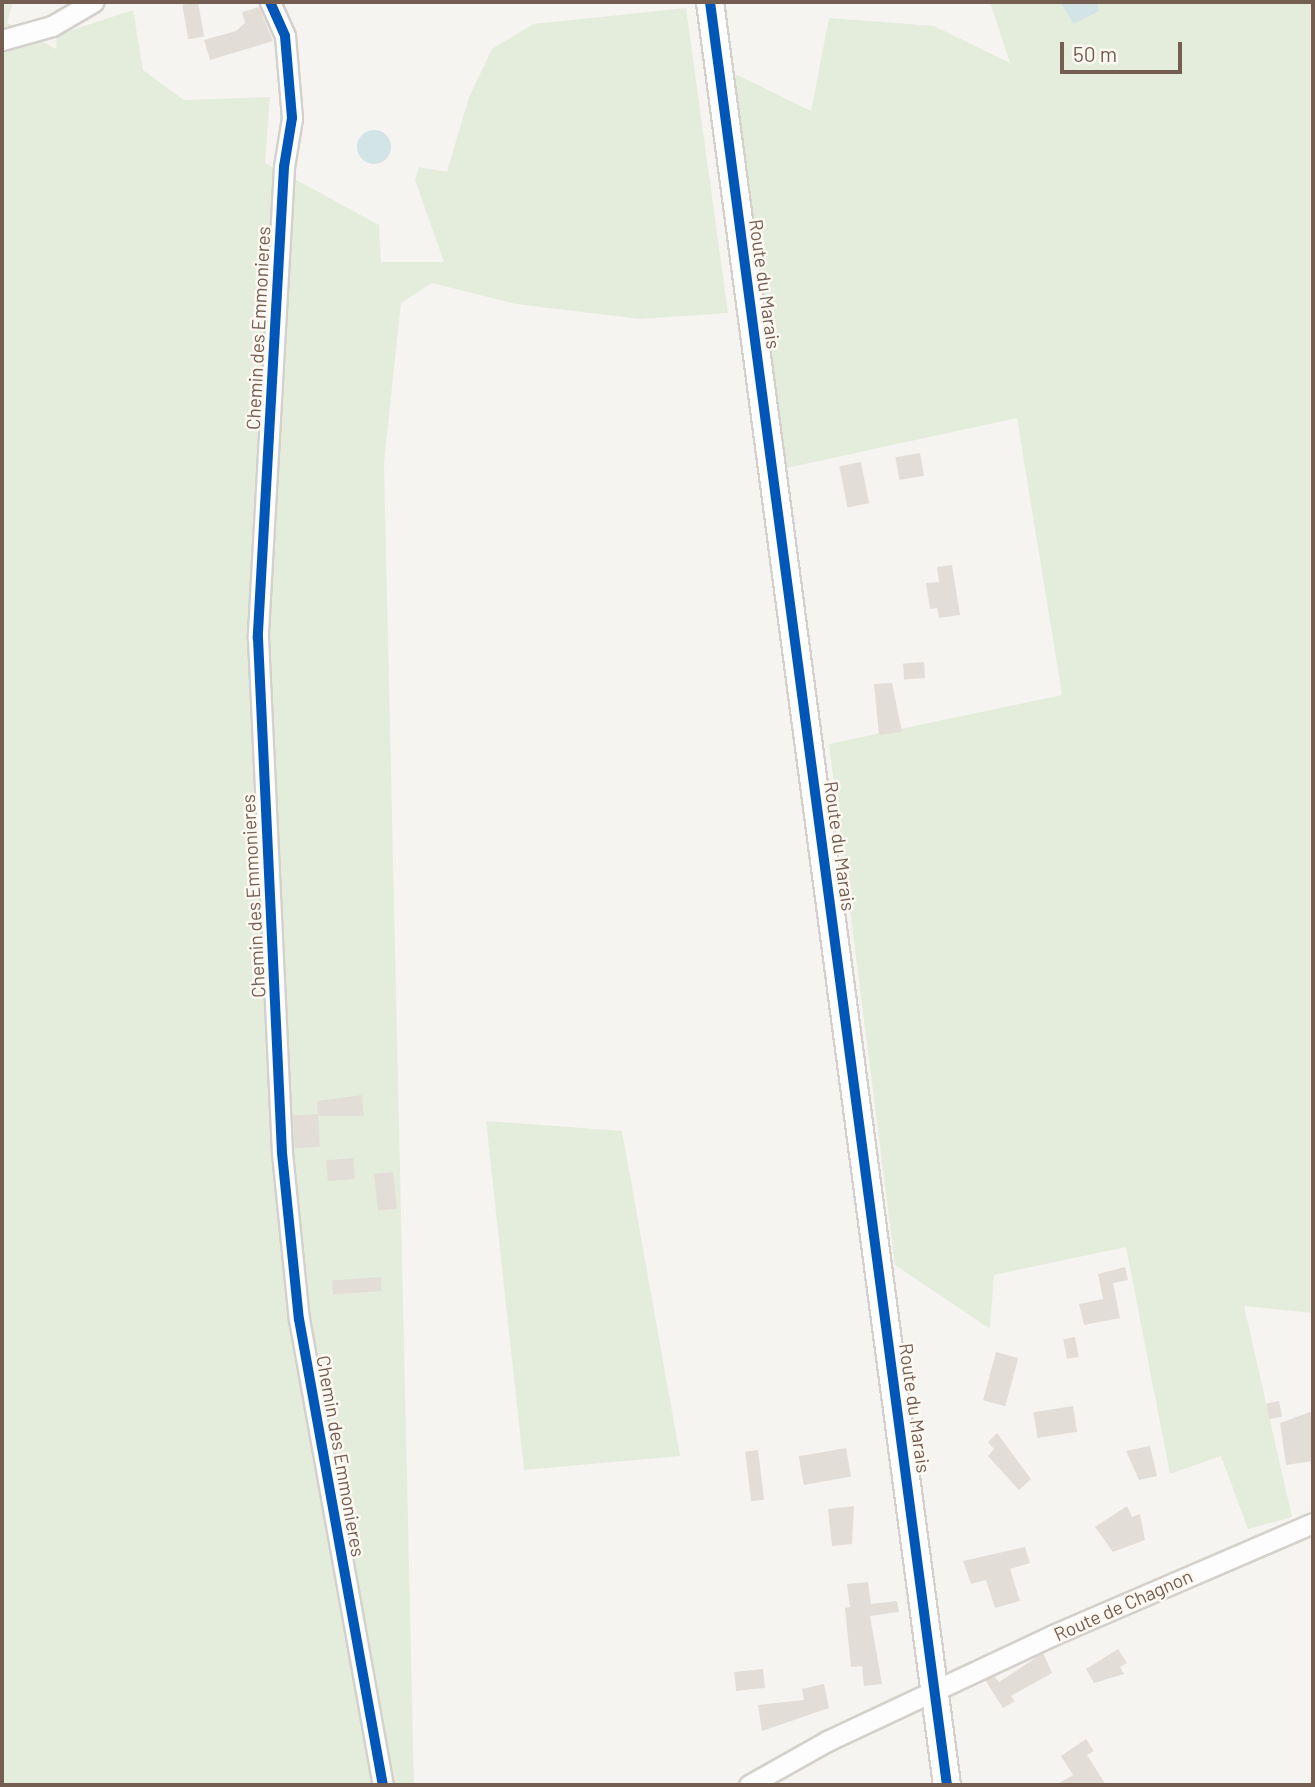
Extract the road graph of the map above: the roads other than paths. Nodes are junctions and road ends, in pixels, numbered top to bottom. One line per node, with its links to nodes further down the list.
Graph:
1 (93, 2): 4 (street)
2 (270, 2): 7 (street, Chemin des Emmonieres)
3 (710, 2): 6 (street, Route du Marais)
4 (2, 40)
5 (1313, 1523): 6 (street, Route de Chagnon)
6 (935, 1694): 8 (street, Route de Chagnon); 9 (street, Route du Marais)
7 (383, 1785)
8 (749, 1785)
9 (947, 1785)

